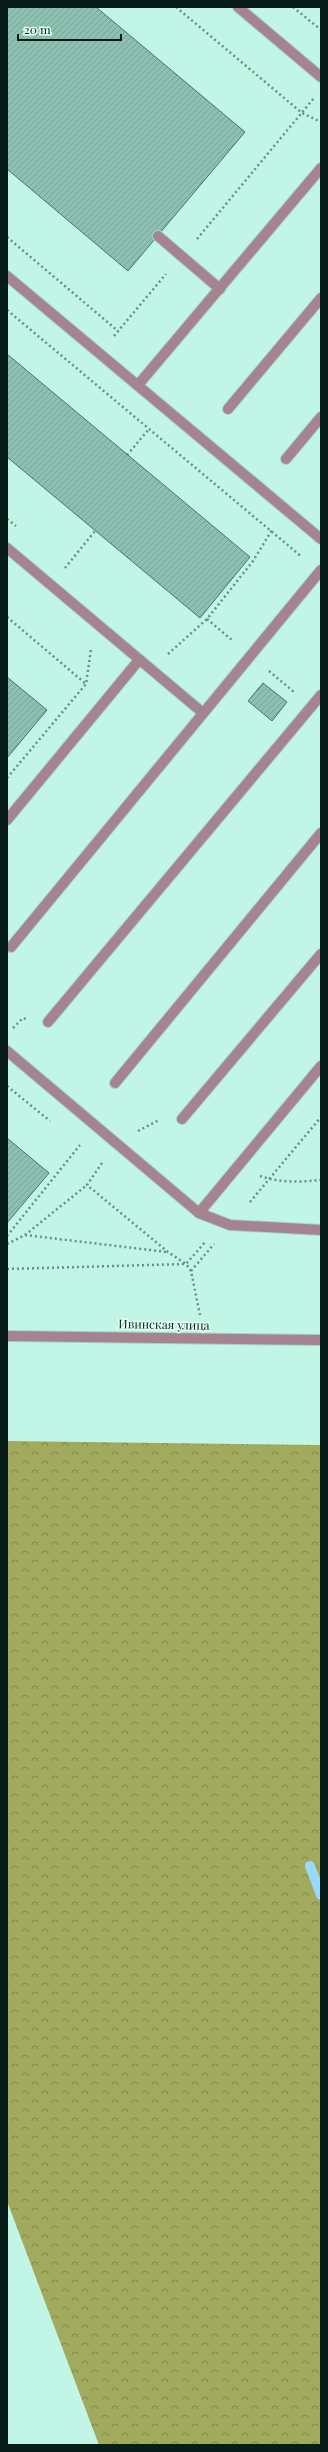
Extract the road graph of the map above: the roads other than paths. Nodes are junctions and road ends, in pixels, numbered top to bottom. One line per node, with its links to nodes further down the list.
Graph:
1 (238, 7): 2 (street)
2 (321, 77)
3 (321, 168): 6 (street)
4 (158, 236): 6 (street)
5 (7, 276): 8 (street)
6 (220, 289): 8 (street)
7 (321, 298): 9 (street)
8 (138, 386): 12 (street)
9 (228, 409)
10 (321, 417): 11 (street)
11 (286, 459)
12 (321, 539)
13 (7, 548): 15 (street)
14 (320, 571): 17 (street)
15 (139, 660): 17 (street); 18 (street)
16 (321, 695): 22 (street)
17 (203, 713): 20 (street)
18 (7, 820)
19 (321, 833): 25 (street)
20 (11, 947)
21 (321, 954): 26 (street)
22 (48, 1022)
23 (7, 1051): 27 (street)
24 (321, 1066): 27 (street)
25 (115, 1083)
26 (182, 1119)
27 (199, 1213): 28 (street)
28 (321, 1230)
29 (7, 1336): 30 (street, Ивинская улица)
30 (321, 1340)

